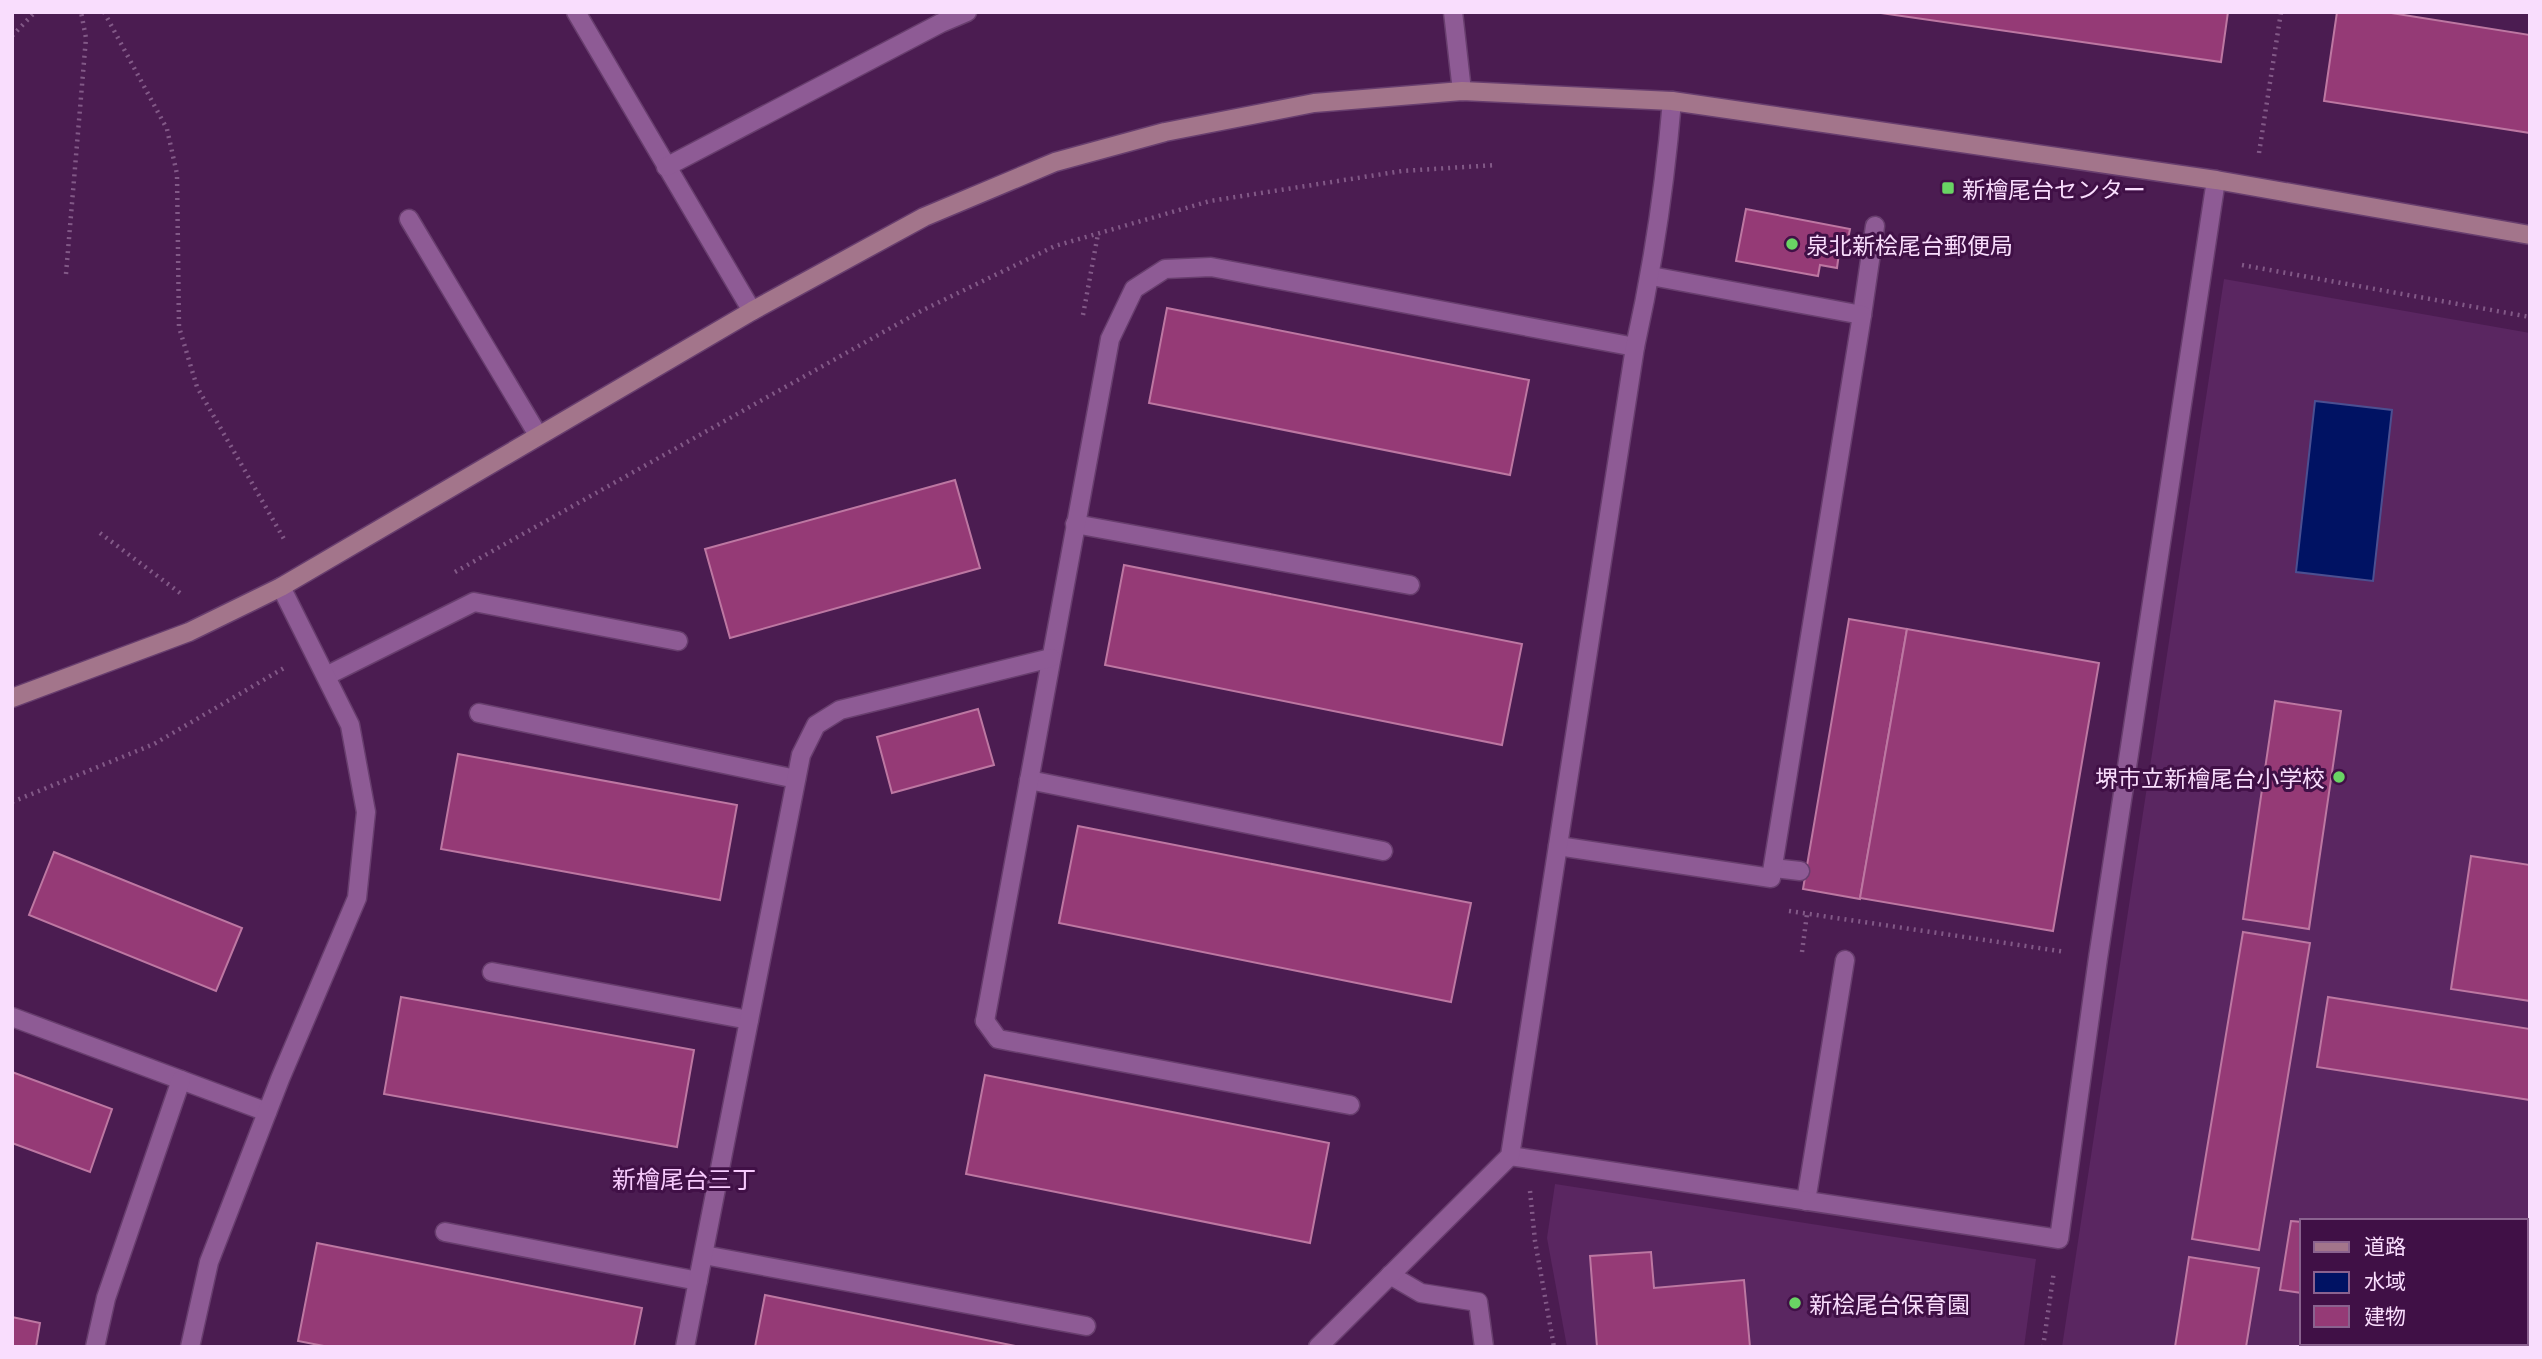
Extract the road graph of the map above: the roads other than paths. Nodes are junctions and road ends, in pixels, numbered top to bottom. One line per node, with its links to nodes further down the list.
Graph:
1 (576, 12): 7 (street)
2 (967, 12): 4 (street)
3 (1453, 12): 5 (street)
4 (938, 18): 7 (street)
5 (1462, 92): 6 (street); 13 (street)
6 (1672, 101): 8 (street); 12 (street)
7 (666, 167): 13 (street)
8 (2216, 180): 11 (street); 39 (street)
9 (409, 219): 16 (street)
10 (1875, 226): 14 (street)
11 (2530, 235)
12 (1651, 276): 14 (street); 15 (street)
13 (752, 311): 16 (street)
14 (1863, 315): 29 (street)
15 (1635, 347): 17 (street); 27 (street)
16 (538, 435): 19 (street)
17 (1075, 524): 18 (street); 21 (street)
18 (1410, 585)
19 (281, 587): 22 (street); 23 (street)
20 (678, 640): 22 (street)
21 (1051, 658): 25 (street); 26 (street)
22 (326, 676): 37 (street)
23 (12, 698)
24 (479, 713): 25 (street)
25 (796, 779): 34 (street)
26 (1029, 780): 28 (street); 36 (street)
27 (1558, 846): 29 (street); 38 (street)
28 (1383, 851)
29 (1773, 868): 30 (street)
30 (1800, 872)
31 (1845, 960): 39 (street)
32 (492, 972): 34 (street)
33 (12, 1017): 35 (street)
34 (749, 1020): 41 (street)
35 (181, 1080): 37 (street); 45 (street)
36 (1350, 1105)
37 (267, 1112): 46 (street)
38 (1510, 1156): 39 (street); 42 (street)
39 (1806, 1201)
40 (445, 1232): 43 (street)
41 (704, 1255): 43 (street); 44 (street)
42 (1390, 1275): 48 (street); 49 (street)
43 (698, 1281): 47 (street)
44 (1086, 1326)
45 (96, 1347)
46 (190, 1347)
47 (685, 1347)
48 (1318, 1347)
49 (1484, 1347)

